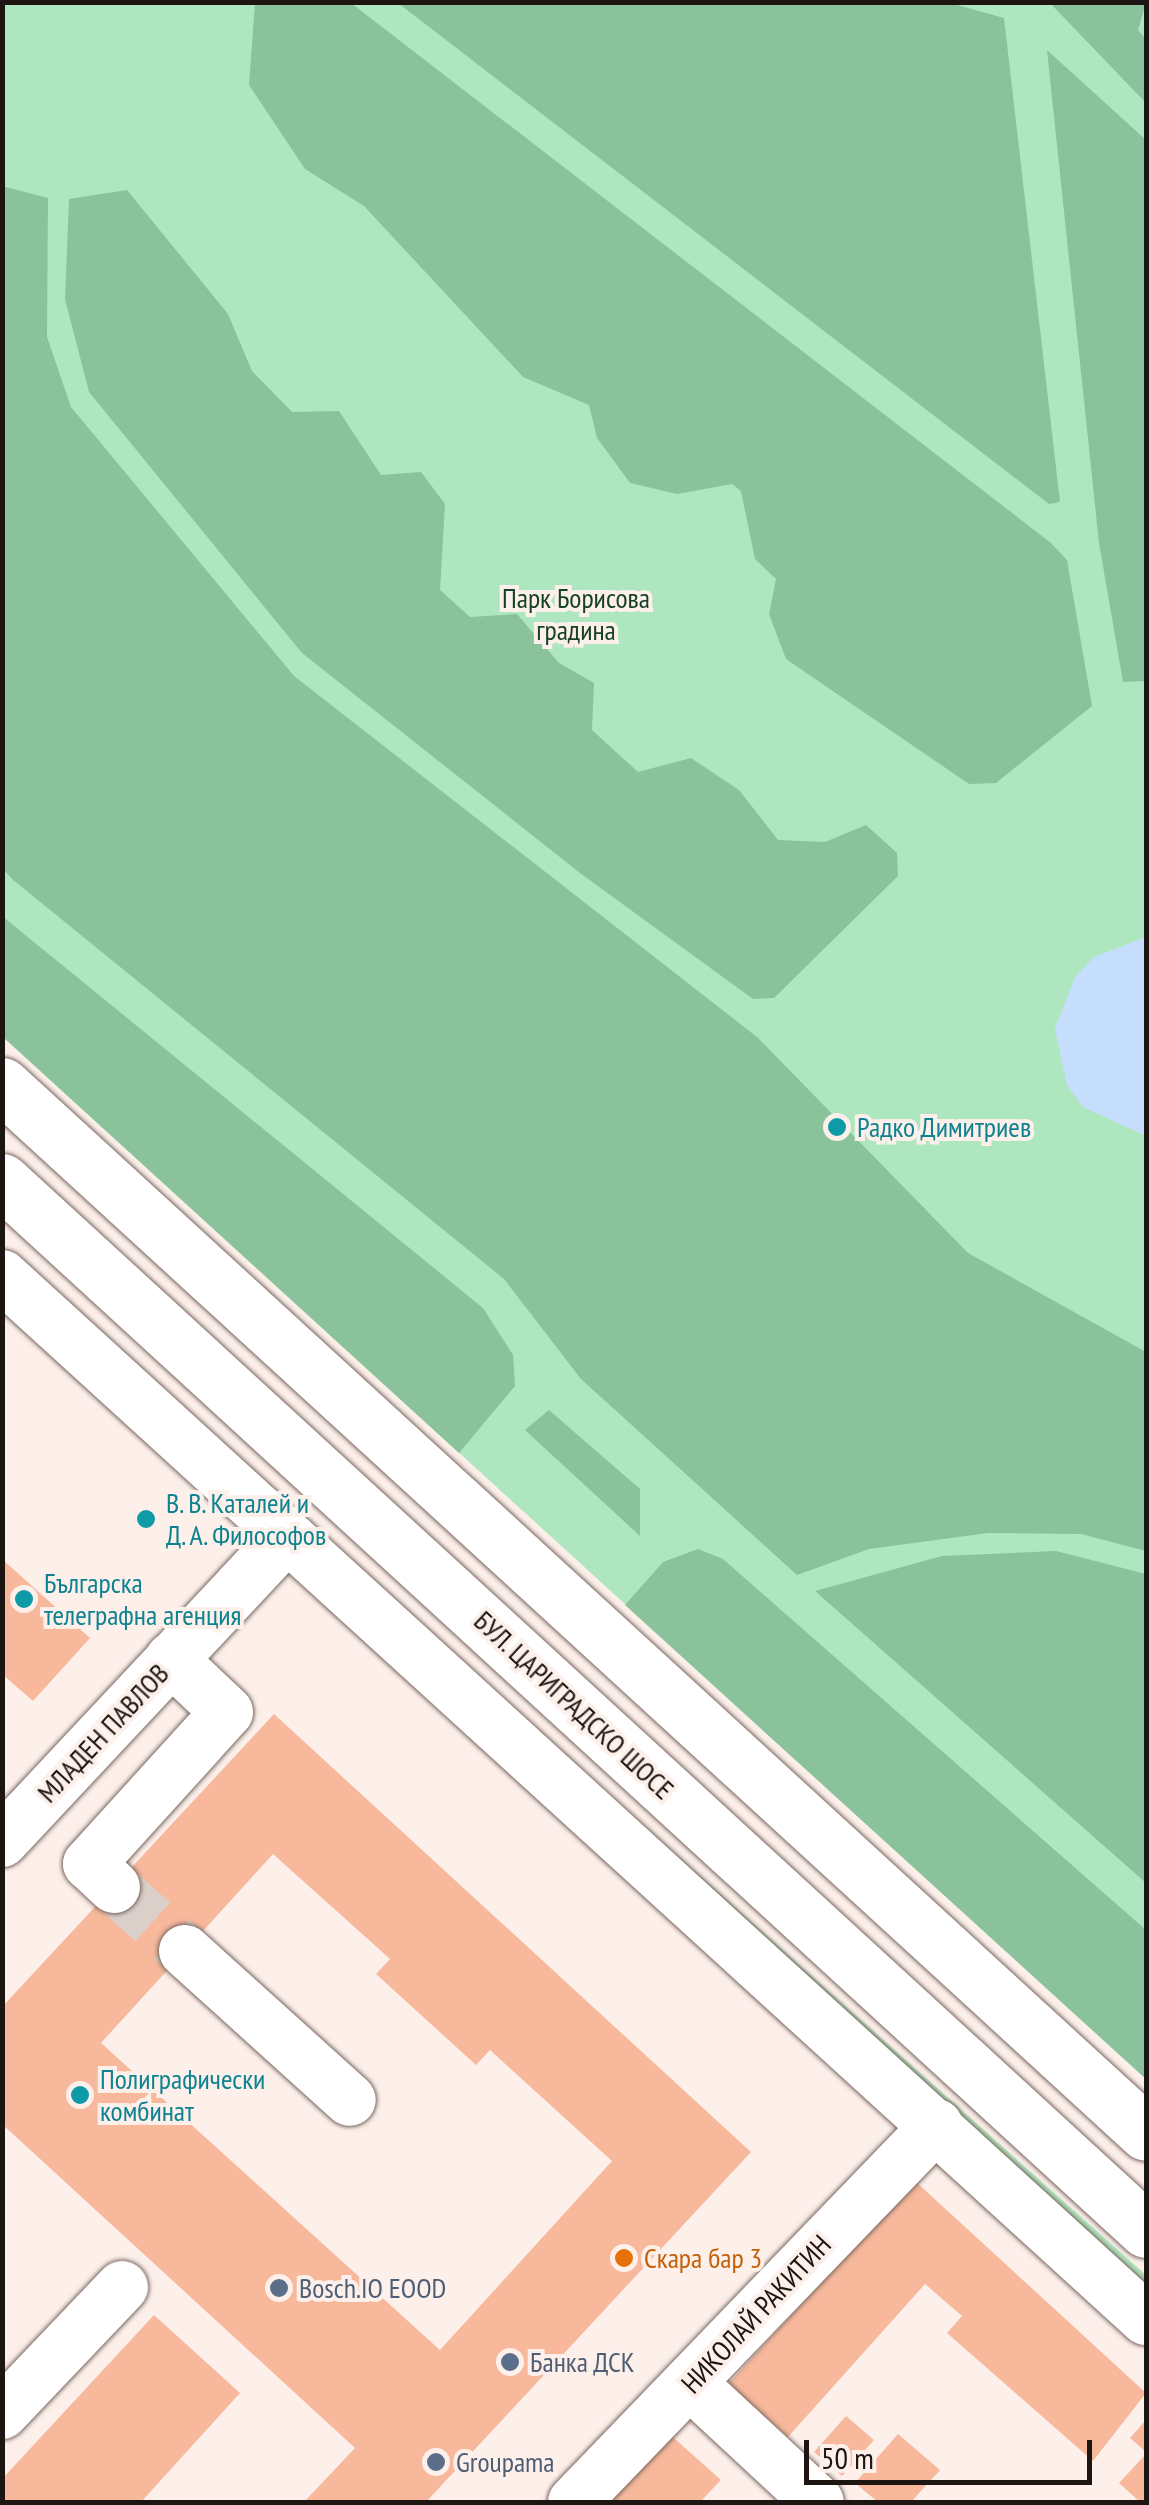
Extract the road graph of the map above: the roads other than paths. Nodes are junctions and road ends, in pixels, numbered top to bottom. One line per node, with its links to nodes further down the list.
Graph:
1 (2, 1085): 11 (highway)
2 (2, 1181): 12 (highway, БУЛ. ЦАРИГРАДСКО ШОСЕ)
3 (2, 1276): 4 (street)
4 (286, 1537): 5 (street, МЛАДЕН ПАВЛОВ); 10 (street)
5 (171, 1659): 6 (street, МЛАДЕН ПАВЛОВ); 7 (street)
6 (2, 1841)
7 (114, 1887)
8 (185, 1951): 9 (street)
9 (350, 2100)
10 (937, 2125): 14 (street); 15 (street, НИКОЛАЙ РАКИТИН)
11 (1146, 2133)
12 (1146, 2230)
13 (122, 2287): 16 (street)
14 (1146, 2319)
15 (691, 2384): 17 (street, НИКОЛАЙ РАКИТИН); 18 (street)
16 (2, 2413)
17 (574, 2502)
18 (818, 2502)

